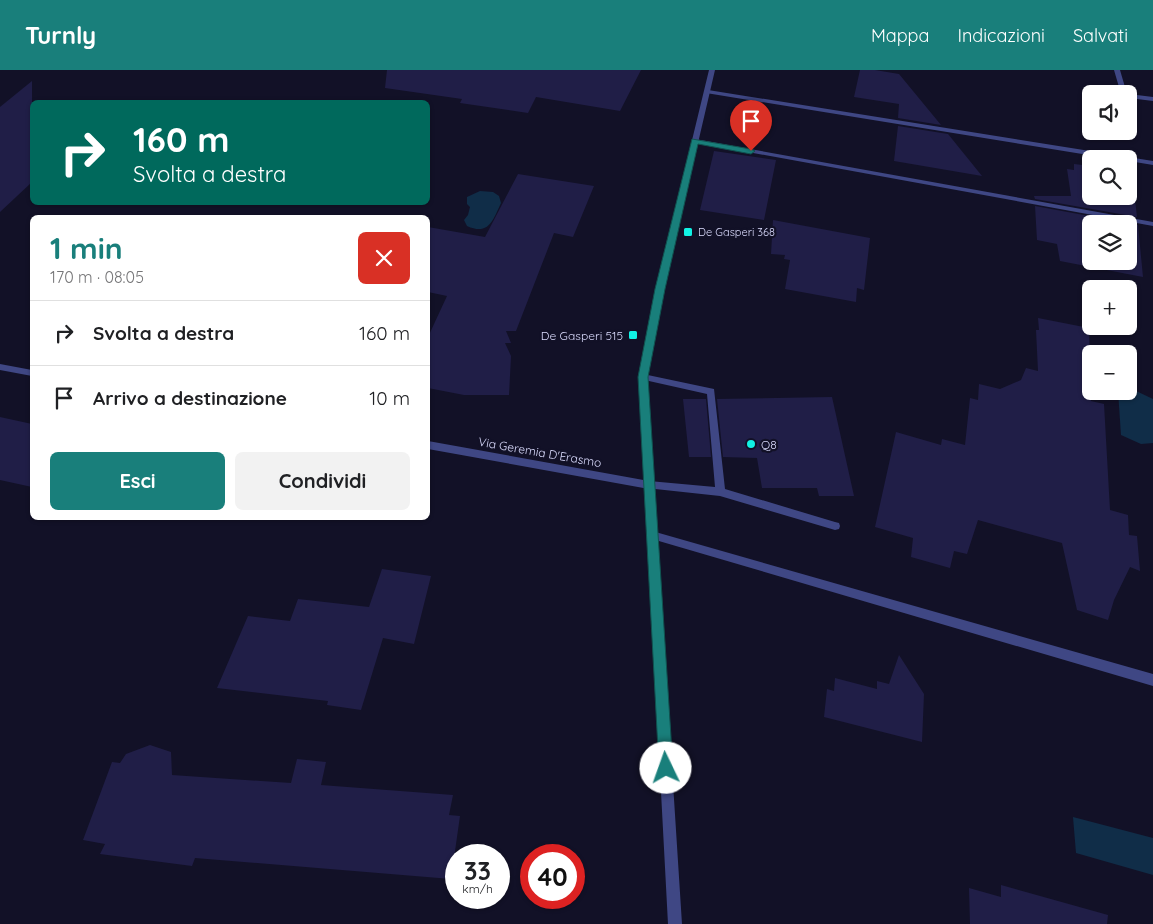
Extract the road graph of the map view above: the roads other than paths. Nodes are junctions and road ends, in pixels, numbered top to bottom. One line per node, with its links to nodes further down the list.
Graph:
1 (712, 70): 4 (street)
2 (1117, 70): 3 (street)
3 (1121, 85)
4 (708, 92): 7 (street); 8 (street)
5 (1137, 97): 6 (street)
6 (1153, 99)
7 (695, 141): 11 (street); 14 (street)
8 (1082, 152)
9 (1137, 160): 10 (street)
10 (1153, 163)
11 (1153, 224)
12 (0, 367): 13 (street)
13 (30, 373)
14 (643, 377): 16 (street); 17 (street)
15 (430, 445): 16 (street, Via Geremia D'Erasmo)
16 (649, 485): 17 (street, Via Geremia D'Erasmo); 19 (street)
17 (720, 492): 18 (street, Via Geremia D'Erasmo)
18 (835, 526)
19 (652, 535): 20 (street); 21 (street)
20 (1153, 680)
21 (675, 924)

